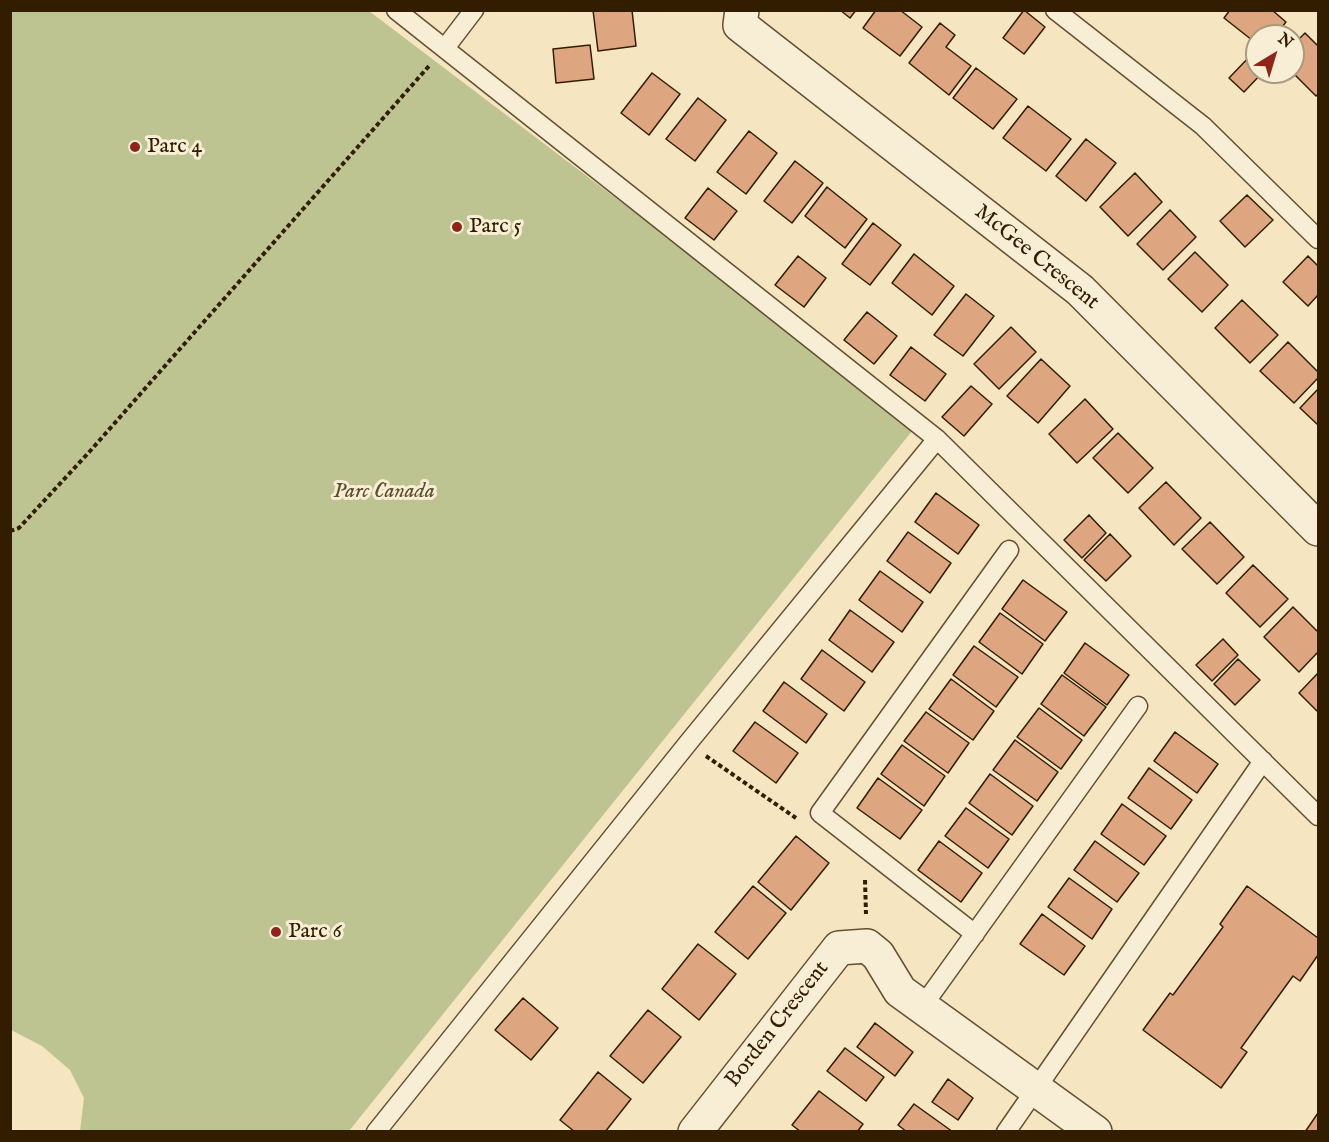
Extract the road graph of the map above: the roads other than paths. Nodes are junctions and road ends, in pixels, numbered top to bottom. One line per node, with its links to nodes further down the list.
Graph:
1 (396, 10): 5 (lane)
2 (474, 10): 5 (lane)
3 (742, 10): 8 (street, McGee Crescent)
4 (1055, 10): 6 (lane)
5 (445, 48): 7 (lane)
6 (1318, 239)
7 (937, 439): 11 (lane); 16 (lane)
8 (1318, 529)
9 (1010, 550): 13 (lane)
10 (1138, 706): 13 (lane)
11 (1263, 761): 12 (lane); 15 (lane)
12 (1318, 816)
13 (975, 934): 14 (lane)
14 (922, 1007): 15 (street, Borden Crescent); 17 (street, Borden Crescent)
15 (1036, 1090): 18 (lane); 19 (street, Borden Crescent)
16 (376, 1131)
17 (695, 1131)
18 (1006, 1131)
19 (1095, 1131)

